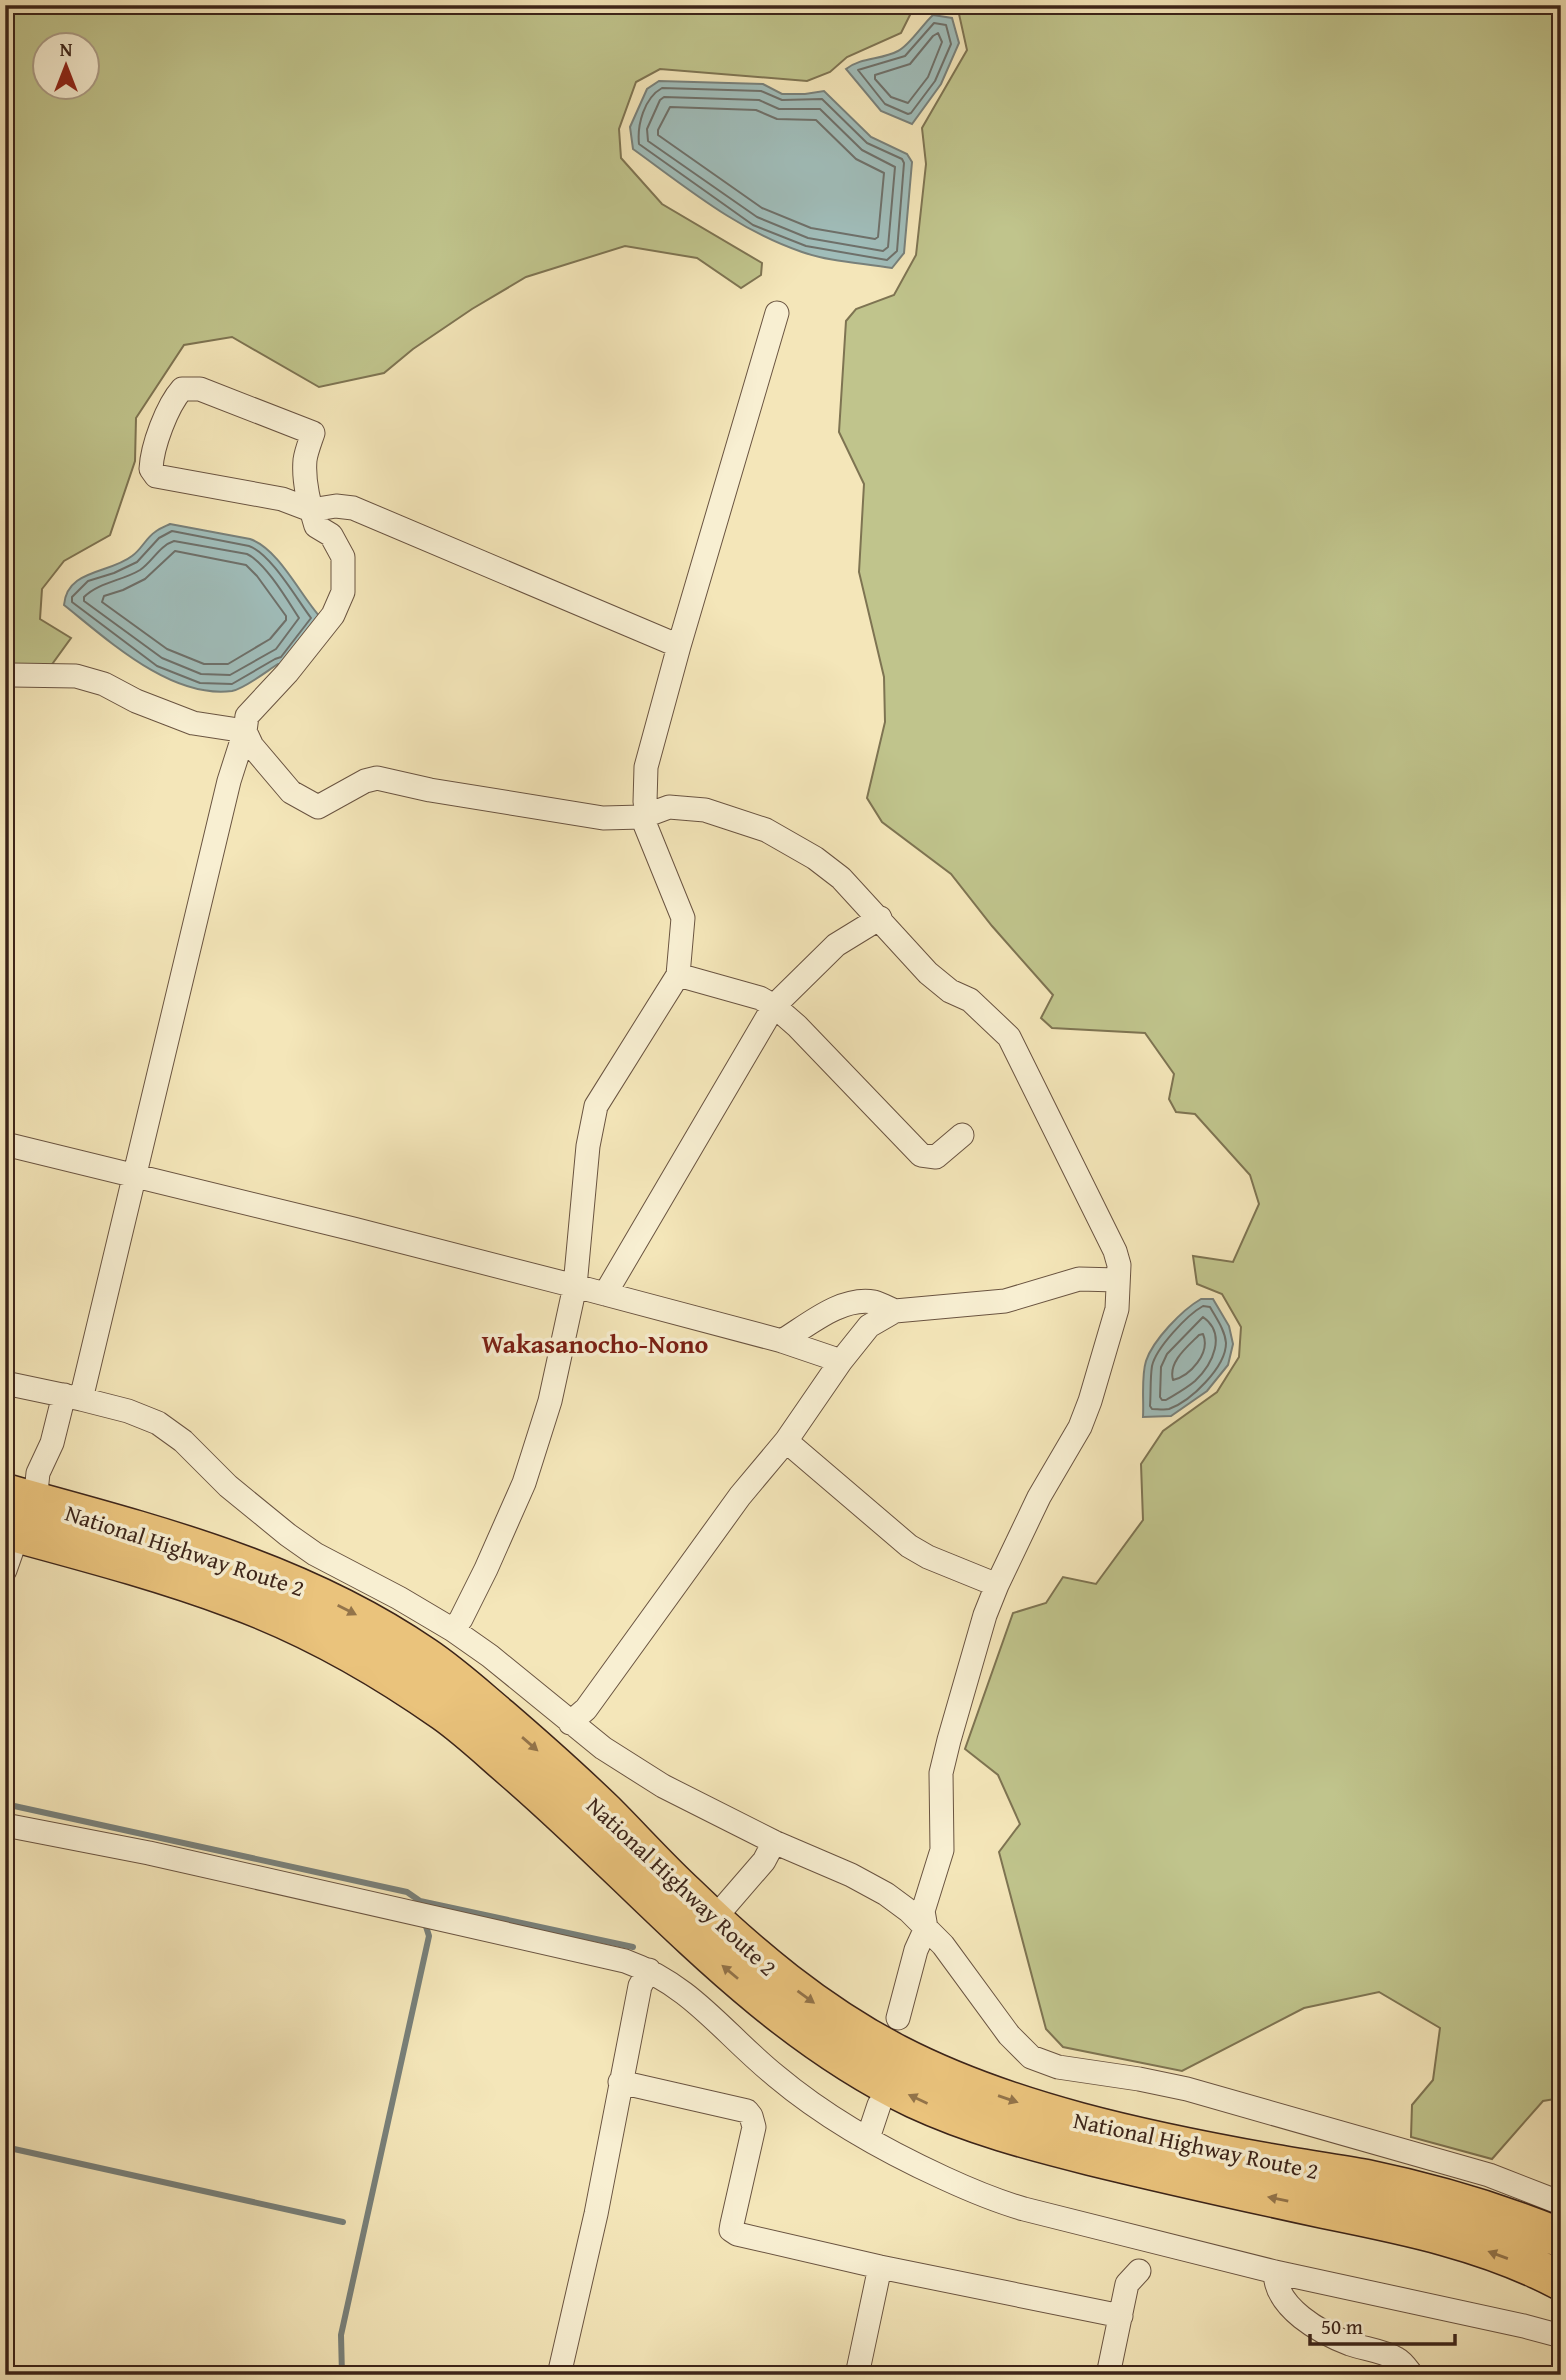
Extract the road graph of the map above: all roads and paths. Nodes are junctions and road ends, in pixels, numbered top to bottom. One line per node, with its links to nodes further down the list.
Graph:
1 (777, 313): 3 (street)
2 (311, 510): 2 (street); 3 (street); 5 (street)
3 (679, 646): 6 (street)
4 (12, 675): 5 (street)
5 (245, 730): 6 (street); 12 (street)
6 (647, 815): 7 (street); 8 (street)
7 (880, 918): 9 (street); 13 (street)
8 (678, 975): 9 (street); 14 (street)
9 (774, 1006): 10 (street); 15 (street)
10 (962, 1135)
11 (5, 1144): 12 (street)
12 (134, 1177): 14 (street); 20 (street)
13 (1118, 1280): 16 (street); 24 (street)
14 (575, 1286): 15 (street); 25 (street)
15 (606, 1294): 17 (street)
16 (895, 1311): 17 (street); 18 (street)
17 (782, 1341): 18 (street)
18 (841, 1361): 21 (street)
19 (5, 1382): 20 (street)
20 (72, 1397): 22 (street); 25 (street)
21 (786, 1441): 24 (street); 26 (street)
22 (16, 1514): 23 (street); 29 (highway, National Highway Route 2, one-way to 29); 41 (highway, National Highway Route 2, one-way to 22)
23 (5, 1570)
24 (997, 1585): 30 (street)
25 (453, 1630): 26 (street)
26 (570, 1723): 28 (street)
27 (5, 1825): 31 (street)
28 (774, 1842): 29 (street); 30 (street)
29 (713, 1920): 37 (highway, National Highway Route 2, one-way to 37)
30 (926, 1928): 32 (street); 36 (street)
31 (649, 1970): 33 (street); 35 (street)
32 (898, 2018)
33 (620, 2082): 38 (street); 44 (street)
34 (879, 2105): 35 (street)
35 (868, 2138): 40 (street)
36 (1561, 2203)
37 (1561, 2238)
38 (880, 2267): 42 (street); 45 (street)
39 (1139, 2271): 42 (street)
40 (1275, 2272): 43 (street); 47 (street)
41 (1561, 2281)
42 (1121, 2316): 46 (street)
43 (1561, 2336)
44 (565, 2374)
45 (857, 2375)
46 (1108, 2375)
47 (1412, 2375)

